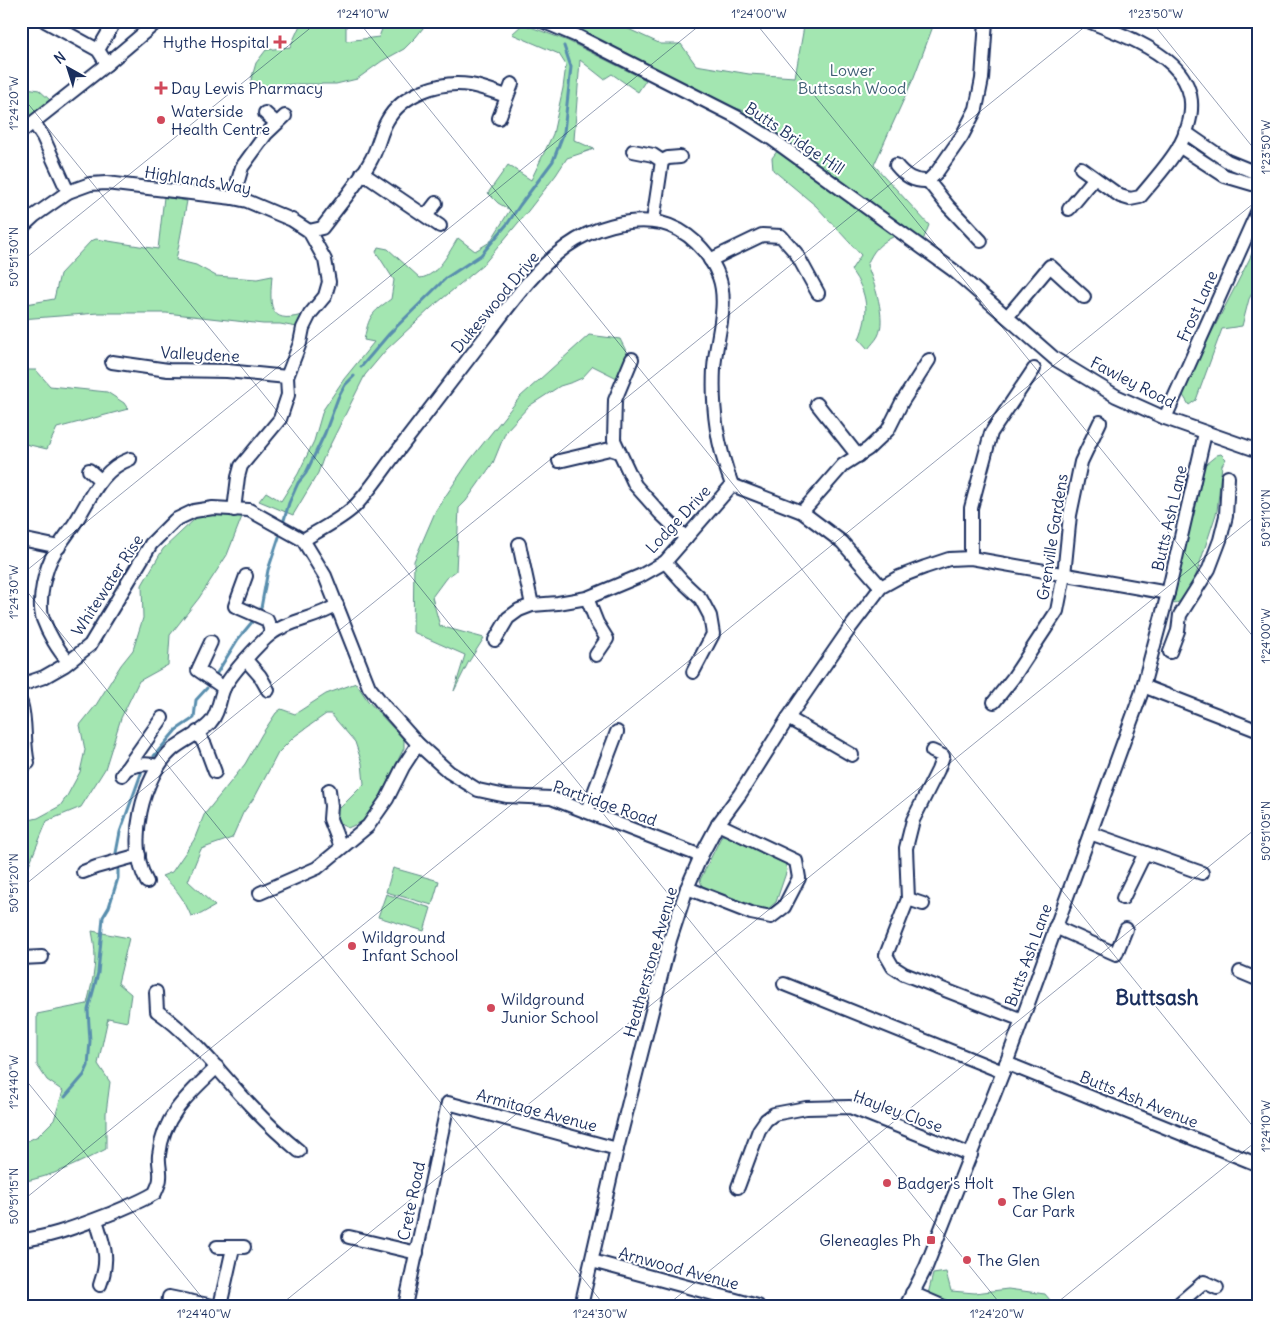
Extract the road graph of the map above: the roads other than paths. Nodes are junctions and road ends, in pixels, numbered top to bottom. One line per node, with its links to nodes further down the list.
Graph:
1 (45, 21): 7 (street)
2 (115, 21): 7 (street)
3 (158, 21): 8 (street)
4 (542, 21): 41 (street, Butts Bridge Hill)
5 (986, 21): 25 (street)
6 (1088, 21): 15 (street)
7 (98, 50): 8 (street)
8 (107, 64): 13 (street)
9 (512, 84): 10 (street)
10 (506, 96): 12 (street); 22 (street)
11 (265, 113): 28 (street)
12 (499, 118)
13 (34, 123): 14 (street); 27 (street)
14 (21, 132)
15 (1185, 132): 16 (street); 23 (street)
16 (1179, 146): 24 (street); 26 (street)
17 (633, 151): 19 (street)
18 (680, 157): 19 (street)
19 (662, 162): 33 (street)
20 (896, 165): 25 (street)
21 (1081, 168): 24 (street)
22 (362, 173): 32 (street); 36 (street)
23 (1259, 174)
24 (1094, 179): 31 (street)
25 (928, 181): 37 (street)
26 (1259, 186)
27 (68, 192): 28 (street, Highlands Way); 35 (street, Highlands Way)
28 (233, 198): 36 (street, Highlands Way)
29 (436, 203): 32 (street)
30 (1259, 208): 48 (street, Frost Lane)
31 (1069, 209)
32 (426, 216): 34 (street)
33 (653, 222): 38 (street, Dukeswood Drive); 64 (street, Dukeswood Drive)
34 (440, 226)
35 (21, 228)
36 (309, 232): 46 (street, Highlands Way)
37 (981, 241)
38 (710, 260): 39 (street); 59 (street, Dukeswood Drive)
39 (818, 293)
40 (1084, 297): 41 (street)
41 (1007, 317): 48 (street, Fawley Road)
42 (632, 359): 52 (street)
43 (929, 360): 53 (street)
44 (112, 362): 46 (street, Valleydene)
45 (1034, 369): 67 (street)
46 (287, 376): 60 (street, Highlands Way)
47 (817, 404): 53 (street)
48 (1165, 418): 50 (street, Fawley Road)
49 (1100, 422): 69 (street, Grenville Gardens)
50 (1205, 433): 51 (street, Fawley Road); 72 (street, Butts Ash Lane)
51 (1259, 451)
52 (619, 452): 55 (street); 62 (street)
53 (858, 456): 61 (street)
54 (130, 459): 58 (street)
55 (559, 461)
56 (89, 470): 58 (street)
57 (1228, 477): 77 (street)
58 (100, 480): 66 (street)
59 (732, 485): 61 (street); 62 (street, Lodge Drive)
60 (234, 510): 64 (street, Whitewater Rise); 84 (street, Whitewater Rise)
61 (802, 512): 71 (street)
62 (686, 538): 68 (street, Lodge Drive)
63 (21, 539): 66 (street)
64 (303, 540): 74 (street, Partridge Road)
65 (519, 544): 75 (street)
66 (59, 547): 84 (street)
67 (971, 558): 69 (street); 71 (street)
68 (665, 562): 73 (street, Lodge Drive); 85 (street)
69 (1064, 575): 72 (street); 90 (street, Grenville Gardens)
70 (246, 576): 78 (street)
71 (881, 587): 93 (street, Heatherstone Avenue)
72 (1168, 594): 76 (street, Butts Ash Lane)
73 (587, 598): 75 (street, Lodge Drive); 82 (street)
74 (338, 605): 78 (street); 97 (street, Partridge Road)
75 (532, 605): 79 (street, Lodge Drive)
76 (1164, 610): 77 (street); 87 (street, Butts Ash Lane)
77 (1180, 615): 81 (street)
78 (272, 633): 83 (street)
79 (495, 640)
80 (211, 642): 88 (street)
81 (1170, 652)
82 (596, 655)
83 (246, 660): 88 (street); 89 (street)
84 (68, 661): 86 (street, Whitewater Rise)
85 (693, 672)
86 (21, 685)
87 (1143, 686): 94 (street); 106 (street, Butts Ash Lane)
88 (224, 688): 95 (street)
89 (268, 690)
90 (994, 702)
91 (21, 703): 100 (street)
92 (162, 718): 101 (street)
93 (788, 718): 99 (street); 105 (street, Heatherstone Avenue)
94 (1259, 731)
95 (197, 732): 101 (street); 102 (street)
96 (617, 732): 104 (street)
97 (418, 744): 104 (street, Partridge Road); 107 (street)
98 (932, 751): 117 (street)
99 (852, 755)
100 (28, 763)
101 (158, 766): 109 (street)
102 (215, 772)
103 (329, 790): 107 (street)
104 (587, 811): 110 (street, Partridge Road)
105 (718, 824): 110 (street, Heatherstone Avenue); 114 (street)
106 (1090, 833): 108 (street); 119 (street, Butts Ash Lane)
107 (341, 847): 115 (street)
108 (1145, 853): 112 (street); 116 (street)
109 (139, 855): 111 (street); 113 (street)
110 (701, 856): 114 (street, Heatherstone Avenue)
111 (84, 872)
112 (1202, 873)
113 (147, 882)
114 (687, 888): 131 (street, Heatherstone Avenue)
115 (260, 892)
116 (1124, 898)
117 (908, 899): 118 (street); 127 (street)
118 (922, 904)
119 (1055, 927): 120 (street); 127 (street, Butts Ash Lane)
120 (1126, 929)
121 (42, 957): 122 (street)
122 (21, 958)
123 (1240, 972): 124 (street)
124 (1259, 980)
125 (784, 984): 129 (street, Butts Ash Avenue)
126 (156, 992): 128 (street)
127 (1022, 1020): 129 (street, Butts Ash Lane)
128 (217, 1066): 132 (street); 136 (street)
129 (1005, 1067): 133 (street, Butts Ash Lane); 134 (street, Butts Ash Avenue)
130 (448, 1103): 131 (street, Armitage Avenue); 140 (street, Crete Road)
131 (617, 1149): 141 (street, Heatherstone Avenue)
132 (299, 1151)
133 (971, 1155): 135 (street, Hayley Close); 144 (street, Butts Ash Lane)
134 (1259, 1165)
135 (738, 1187)
136 (96, 1220): 138 (street); 142 (street)
137 (349, 1237): 140 (street)
138 (21, 1240)
139 (217, 1247): 147 (street)
140 (417, 1253): 148 (street, Crete Road)
141 (592, 1261): 149 (street, Heatherstone Avenue); 150 (street, Arnwood Avenue)
142 (100, 1285)
143 (1217, 1288): 153 (street)
144 (912, 1293): 151 (street, Butts Ash Lane); 152 (street)
145 (168, 1306): 146 (street)
146 (213, 1306)
147 (220, 1306)
148 (405, 1306)
149 (581, 1306)
150 (758, 1306)
151 (906, 1306)
152 (942, 1306)
153 (1176, 1306)

